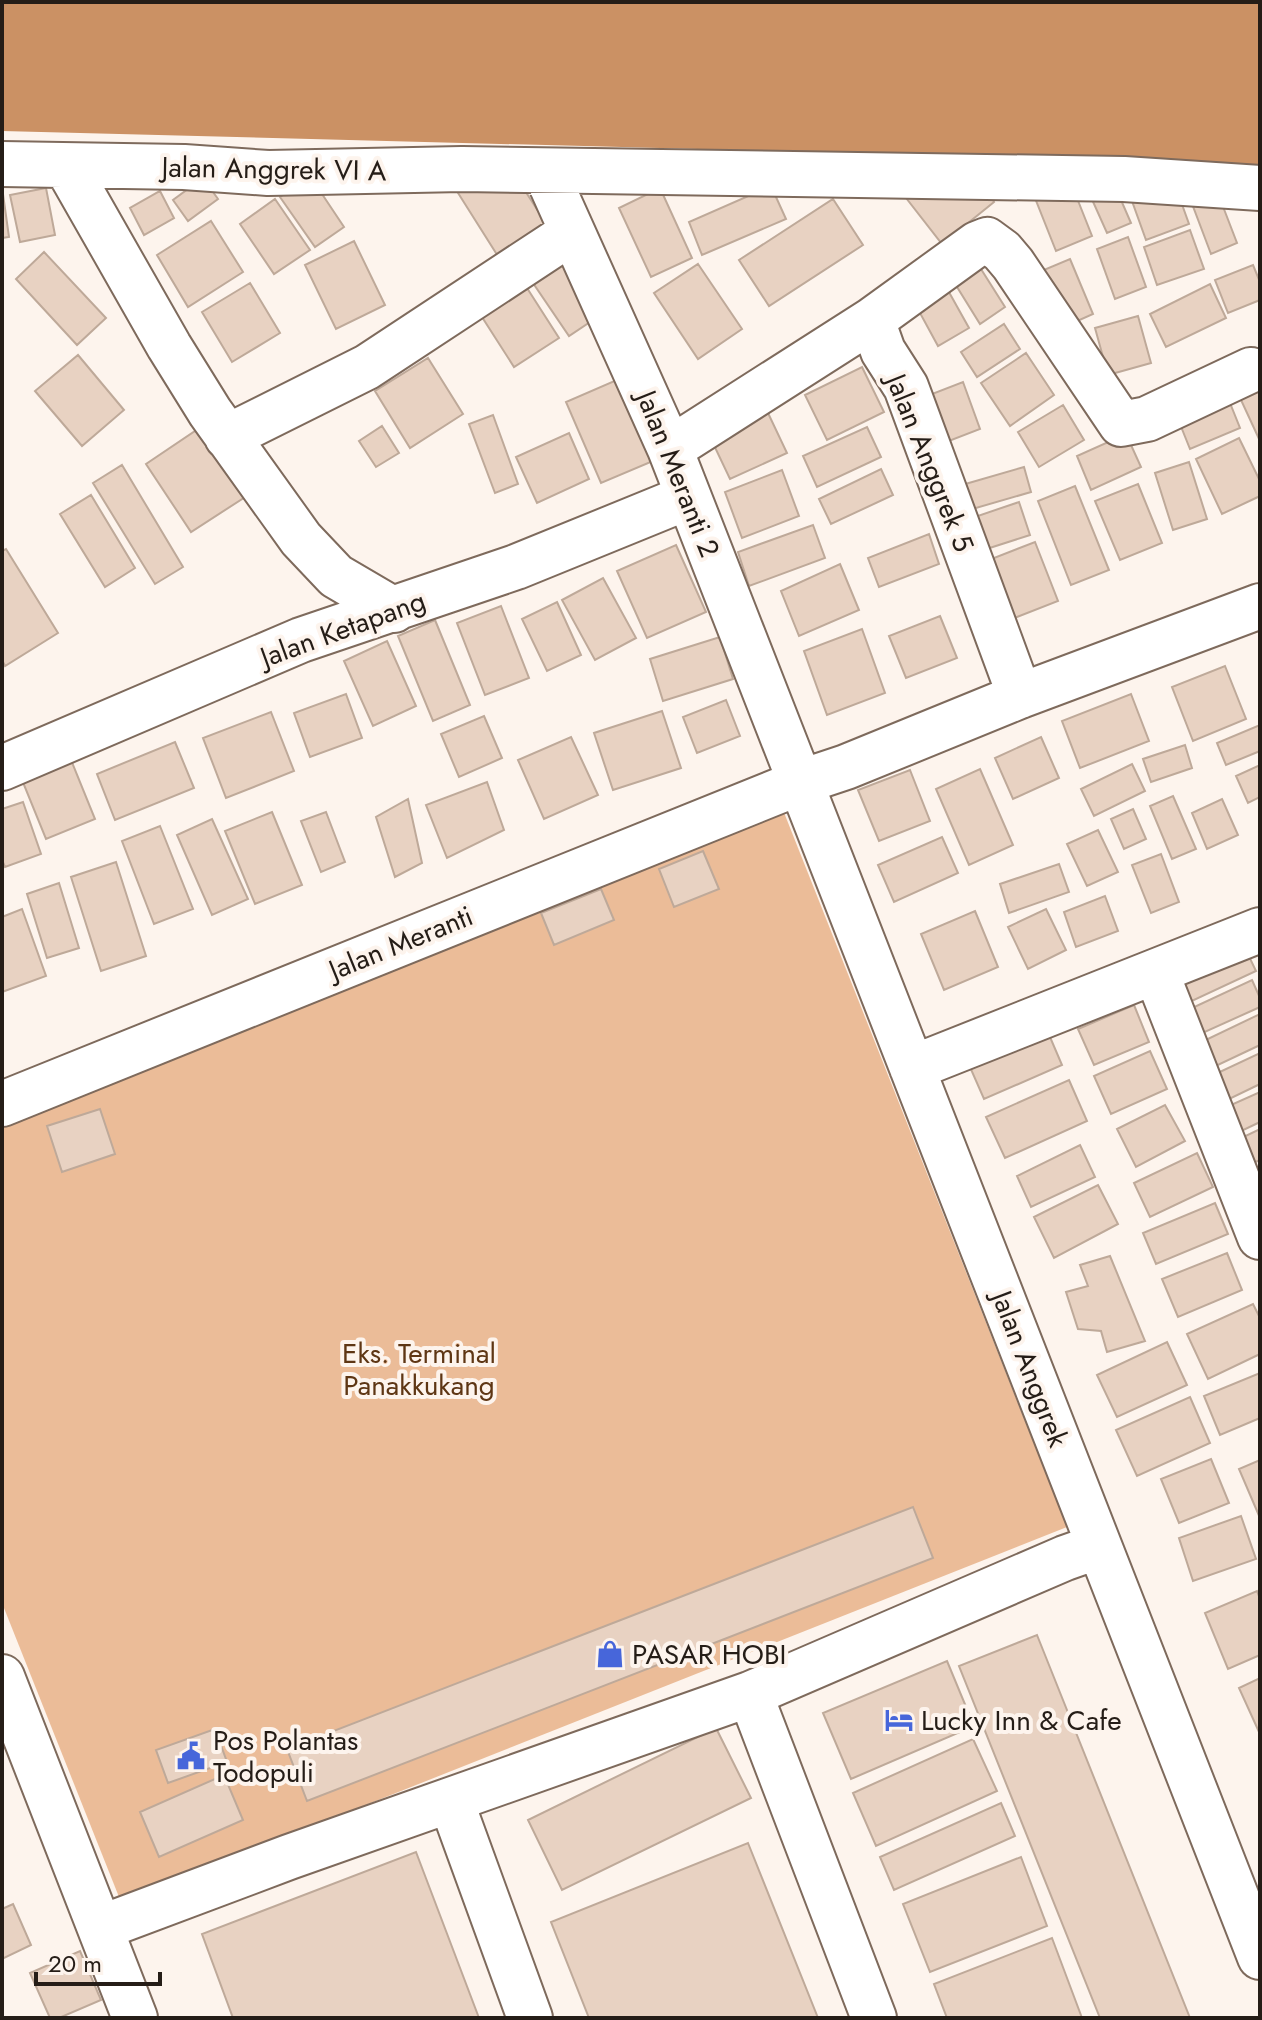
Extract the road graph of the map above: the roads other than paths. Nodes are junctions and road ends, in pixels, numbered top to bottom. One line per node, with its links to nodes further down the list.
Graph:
1 (2, 164): 2 (street, Jalan Anggrek VI A)
2 (67, 167): 3 (street, Jalan Anggrek VI A); 8 (street)
3 (545, 171): 4 (street, Jalan Anggrek VI A); 5 (street, Jalan Meranti 2)
4 (1260, 188)
5 (572, 232): 8 (street); 9 (street, Jalan Meranti 2)
6 (872, 320): 7 (street); 9 (street); 13 (street, Jalan Anggrek 5)
7 (1251, 370)
8 (227, 437): 12 (street)
9 (670, 449): 10 (street, Jalan Meranti 2)
10 (688, 497): 12 (street, Jalan Ketapang); 15 (street, Jalan Meranti 2)
11 (1260, 606): 13 (street, Jalan Meranti)
12 (394, 610): 14 (street, Jalan Ketapang)
13 (1020, 696): 15 (street, Jalan Meranti)
14 (2, 768)
15 (801, 782): 18 (street, Jalan Anggrek); 19 (street, Jalan Meranti)
16 (1260, 930): 17 (street)
17 (1156, 972): 18 (street); 20 (street)
18 (912, 1068): 21 (street, Jalan Anggrek)
19 (2, 1104)
20 (1260, 1237)
21 (1099, 1546): 23 (street); 25 (street, Jalan Anggrek)
22 (2, 1677): 26 (street)
23 (750, 1694): 24 (street); 30 (street)
24 (451, 1801): 26 (street); 29 (street)
25 (1244, 1872): 27 (street, Jalan Anggrek)
26 (100, 1928): 28 (street)
27 (1260, 1957)
28 (135, 2018)
29 (530, 2018)
30 (874, 2018)

